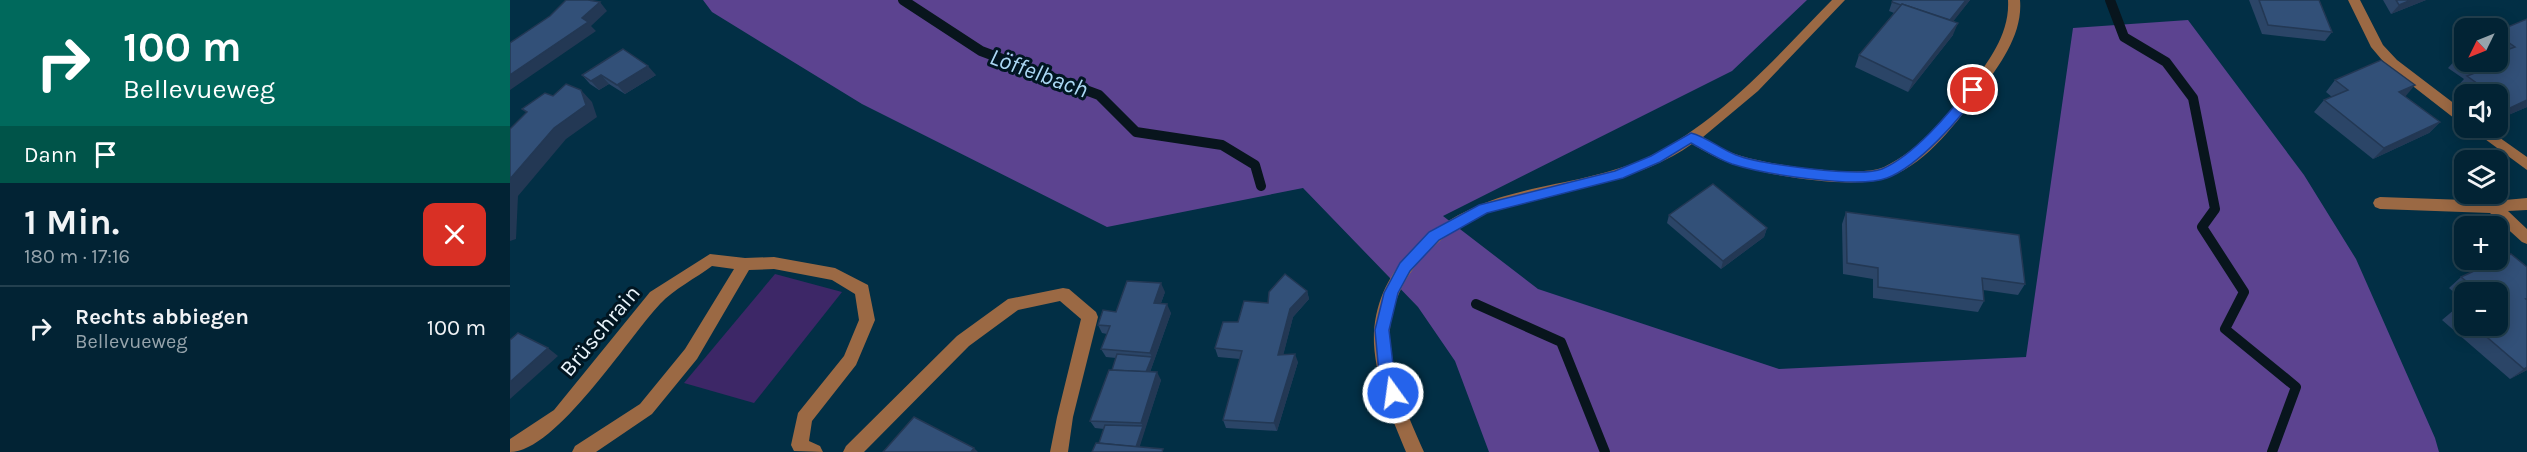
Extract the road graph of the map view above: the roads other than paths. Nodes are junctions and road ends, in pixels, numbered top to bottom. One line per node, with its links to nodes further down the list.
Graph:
1 (1839, 0): 5 (street)
2 (2014, 0): 5 (street)
3 (2354, 0): 4 (street)
4 (2454, 110)
5 (1691, 137): 18 (street)
6 (2491, 138): 7 (street)
7 (2527, 165)
8 (2380, 203): 10 (street)
9 (2527, 204): 10 (street)
10 (2494, 207): 11 (street)
11 (2527, 238)
12 (745, 264): 13 (street, Brüschrain); 14 (street); 15 (street, Brüschrain)
13 (510, 449)
14 (581, 452)
15 (813, 452)
16 (852, 452): 17 (street)
17 (1059, 452)
18 (1415, 452)

